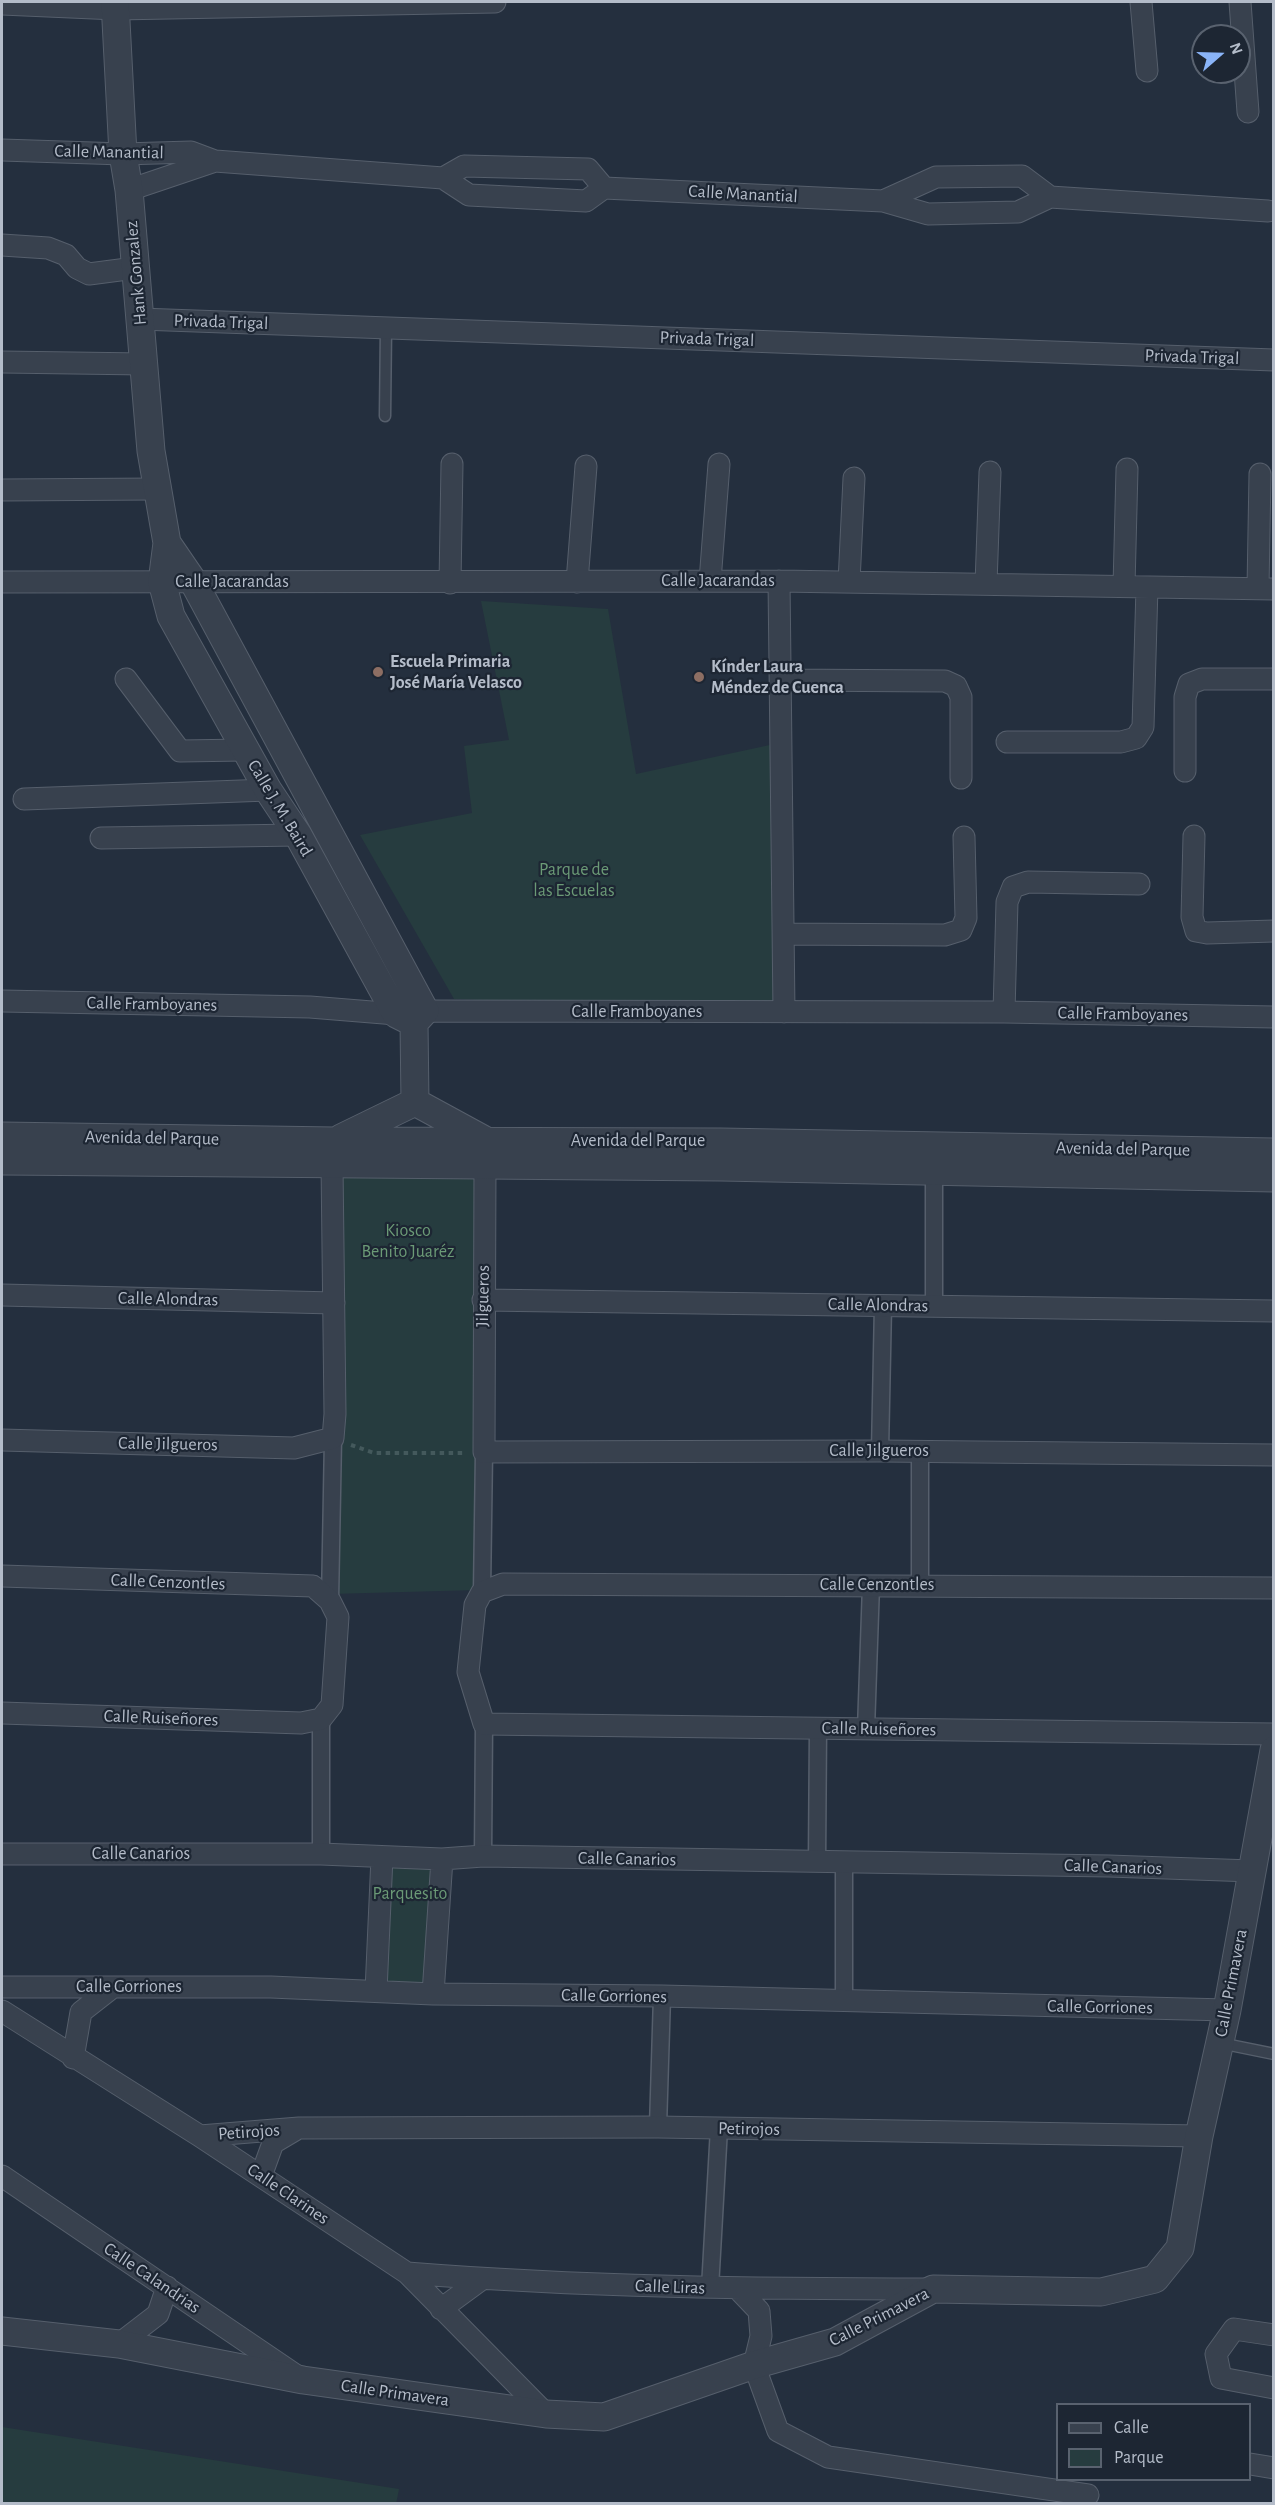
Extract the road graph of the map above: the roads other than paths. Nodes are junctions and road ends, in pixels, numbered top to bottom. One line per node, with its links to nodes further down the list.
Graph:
1 (495, 2): 5 (street)
2 (1141, 2): 6 (street)
3 (1240, 2): 7 (street)
4 (2, 4): 5 (street)
5 (115, 5): 9 (street, Hank Gonzalez)
6 (1147, 71)
7 (1248, 112)
8 (2, 150): 9 (street, Calle Manantial)
9 (123, 154): 10 (street, Calle Manantial); 13 (street, Hank Gonzalez)
10 (215, 161): 11 (street, Calle Manantial); 13 (street, Calle Manantial)
11 (443, 178): 12 (street, Calle Manantial); 12 (street, Calle Manantial)
12 (604, 188): 15 (street, Calle Manantial)
13 (129, 190): 18 (street, Hank Gonzalez)
14 (1050, 197): 15 (street, Calle Manantial); 15 (street, Calle Manantial); 16 (street, Calle Manantial)
15 (883, 201)
16 (1268, 211)
17 (2, 245): 18 (street)
18 (135, 268): 19 (street, Hank Gonzalez)
19 (140, 319): 20 (street, Privada Trigal); 23 (street, Hank Gonzalez)
20 (386, 328): 21 (street, Privada Trigal); 24 (lane)
21 (1274, 360)
22 (2, 362): 23 (street)
23 (144, 364): 32 (street, Hank Gonzalez)
24 (384, 416)
25 (452, 464): 42 (street)
26 (719, 464): 36 (street)
27 (586, 466): 40 (street)
28 (1127, 469): 44 (street)
29 (990, 472): 43 (street)
30 (1260, 474): 46 (street)
31 (854, 478): 41 (street)
32 (156, 489): 33 (street); 34 (street, Hank Gonzalez)
33 (2, 490)
34 (167, 543): 35 (street, Hank Gonzalez); 39 (street, Hank Gonzalez)
35 (193, 581): 39 (street, Calle Jacarandas); 42 (street, Calle Jacarandas); 66 (street, Calle J. M. Baird)
36 (710, 581): 37 (street, Calle Jacarandas); 40 (street, Calle Jacarandas)
37 (779, 581): 41 (street, Calle Jacarandas); 49 (street)
38 (2, 582): 39 (street)
39 (162, 582): 51 (street, Calle J. M. Baird)
40 (577, 582): 42 (street, Calle Jacarandas)
41 (849, 582): 43 (street, Calle Jacarandas)
42 (450, 583)
43 (986, 584): 44 (street, Calle Jacarandas)
44 (1124, 586): 45 (street, Calle Jacarandas)
45 (1147, 587): 46 (street, Calle Jacarandas); 50 (street)
46 (1266, 589)
47 (126, 679): 51 (street)
48 (1274, 679): 52 (street)
49 (781, 680): 53 (street); 62 (street)
50 (1007, 742)
51 (245, 750): 54 (street, Calle J. M. Baird)
52 (1185, 771)
53 (961, 778)
54 (268, 790): 55 (street); 56 (street, Calle J. M. Baird)
55 (24, 799)
56 (298, 834): 59 (street); 66 (street, Calle J. M. Baird)
57 (1194, 836): 61 (street)
58 (964, 837): 62 (street)
59 (101, 838)
60 (1139, 884): 65 (street)
61 (1274, 932)
62 (784, 934): 64 (street)
63 (2, 1001): 66 (street, Calle Framboyanes)
64 (784, 1012): 65 (street, Calle Framboyanes); 66 (street, Calle Framboyanes)
65 (1004, 1012): 67 (street, Calle Framboyanes)
66 (412, 1016): 68 (street, Calle J. M. Baird)
67 (1274, 1017)
68 (415, 1102): 70 (street); 72 (street)
69 (2, 1136): 72 (street, Avenida del Parque)
70 (485, 1152): 71 (street, Avenida del Parque); 72 (street, Avenida del Parque); 74 (street, Avenida del Parque); 77 (street, Jilgueros)
71 (1274, 1152)
72 (333, 1153): 73 (street, Avenida del Parque); 78 (street)
73 (2, 1161)
74 (934, 1171): 75 (street, Avenida del Parque); 80 (street)
75 (1274, 1178)
76 (2, 1296): 78 (street, Calle Alondras)
77 (483, 1300): 79 (street, Calle Alondras); 86 (street, Jilgueros)
78 (334, 1303): 82 (street)
79 (883, 1305): 80 (street, Calle Alondras); 84 (street)
80 (934, 1306): 81 (street, Calle Alondras)
81 (1274, 1311)
82 (333, 1438): 83 (street, Calle Jilgueros); 93 (street)
83 (2, 1440)
84 (880, 1451): 85 (street, Calle Jilgueros); 86 (street, Calle Jilgueros)
85 (920, 1451): 87 (street, Calle Jilgueros); 90 (street)
86 (484, 1452): 92 (street)
87 (1274, 1455)
88 (2, 1576): 93 (street, Calle Cenzontles)
89 (871, 1585): 90 (street, Calle Cenzontles); 92 (street, Calle Cenzontles); 98 (street)
90 (920, 1586): 91 (street, Calle Cenzontles)
91 (1274, 1588)
92 (482, 1592): 96 (street)
93 (330, 1600): 95 (street)
94 (2, 1713): 95 (street, Calle Ruiseñores)
95 (321, 1719): 102 (street)
96 (484, 1724): 97 (street, Calle Ruiseñores); 103 (street)
97 (818, 1728): 98 (street, Calle Ruiseñores); 106 (street)
98 (866, 1729): 99 (street, Calle Ruiseñores)
99 (1274, 1734)
100 (1274, 1750): 108 (street, Calle Primavera)
101 (2, 1854): 102 (street, Calle Canarios)
102 (321, 1854): 104 (street, Calle Canarios)
103 (483, 1856): 105 (street, Calle Canarios); 106 (street, Calle Canarios)
104 (382, 1857): 105 (street, Calle Canarios); 111 (street)
105 (442, 1859): 112 (street)
106 (817, 1862): 107 (street, Calle Canarios)
107 (843, 1862): 108 (street, Calle Canarios); 114 (street)
108 (1252, 1871): 115 (street, Calle Primavera)
109 (2, 1987): 110 (street, Calle Gorriones)
110 (113, 1987): 111 (street, Calle Gorriones); 119 (street)
111 (376, 1991): 112 (street, Calle Gorriones)
112 (433, 1994): 113 (street, Calle Gorriones)
113 (662, 1996): 114 (street, Calle Gorriones); 120 (street)
114 (844, 2001): 115 (street, Calle Gorriones)
115 (1227, 2010): 117 (street, Calle Primavera)
116 (2, 2011): 119 (street, Calle Clarines)
117 (1220, 2043): 118 (lane); 124 (street, Calle Primavera)
118 (1274, 2054)
119 (73, 2058): 123 (street, Calle Clarines)
120 (657, 2127): 121 (street, Petirojos); 122 (street, Petirojos)
121 (298, 2128): 123 (street, Petirojos); 126 (street, Petirojos)
122 (719, 2128): 124 (street, Petirojos); 130 (street)
123 (200, 2136): 126 (street, Calle Clarines)
124 (1199, 2136): 132 (street, Calle Primavera)
125 (2, 2176): 129 (street, Calle Calandrias)
126 (261, 2176): 127 (street, Calle Clarines)
127 (407, 2273): 128 (street, Calle Liras); 133 (street, Calle Clarines)
128 (483, 2279): 130 (street, Calle Liras); 133 (street)
129 (167, 2287): 136 (street); 138 (street, Calle Calandrias)
130 (710, 2288): 131 (street, Calle Liras)
131 (738, 2289): 132 (street, Calle Liras); 137 (street)
132 (933, 2289): 137 (street, Calle Primavera)
133 (441, 2309): 140 (street, Calle Clarines)
134 (4, 2330): 136 (street, Calle Primavera)
135 (1274, 2335): 139 (street)
136 (119, 2344): 138 (street, Calle Primavera)
137 (754, 2365): 140 (street, Calle Primavera); 143 (street)
138 (303, 2380): 140 (street, Calle Primavera)
139 (1274, 2388)
140 (546, 2414)
141 (1251, 2464): 142 (street)
142 (1274, 2468)
143 (1091, 2493)

